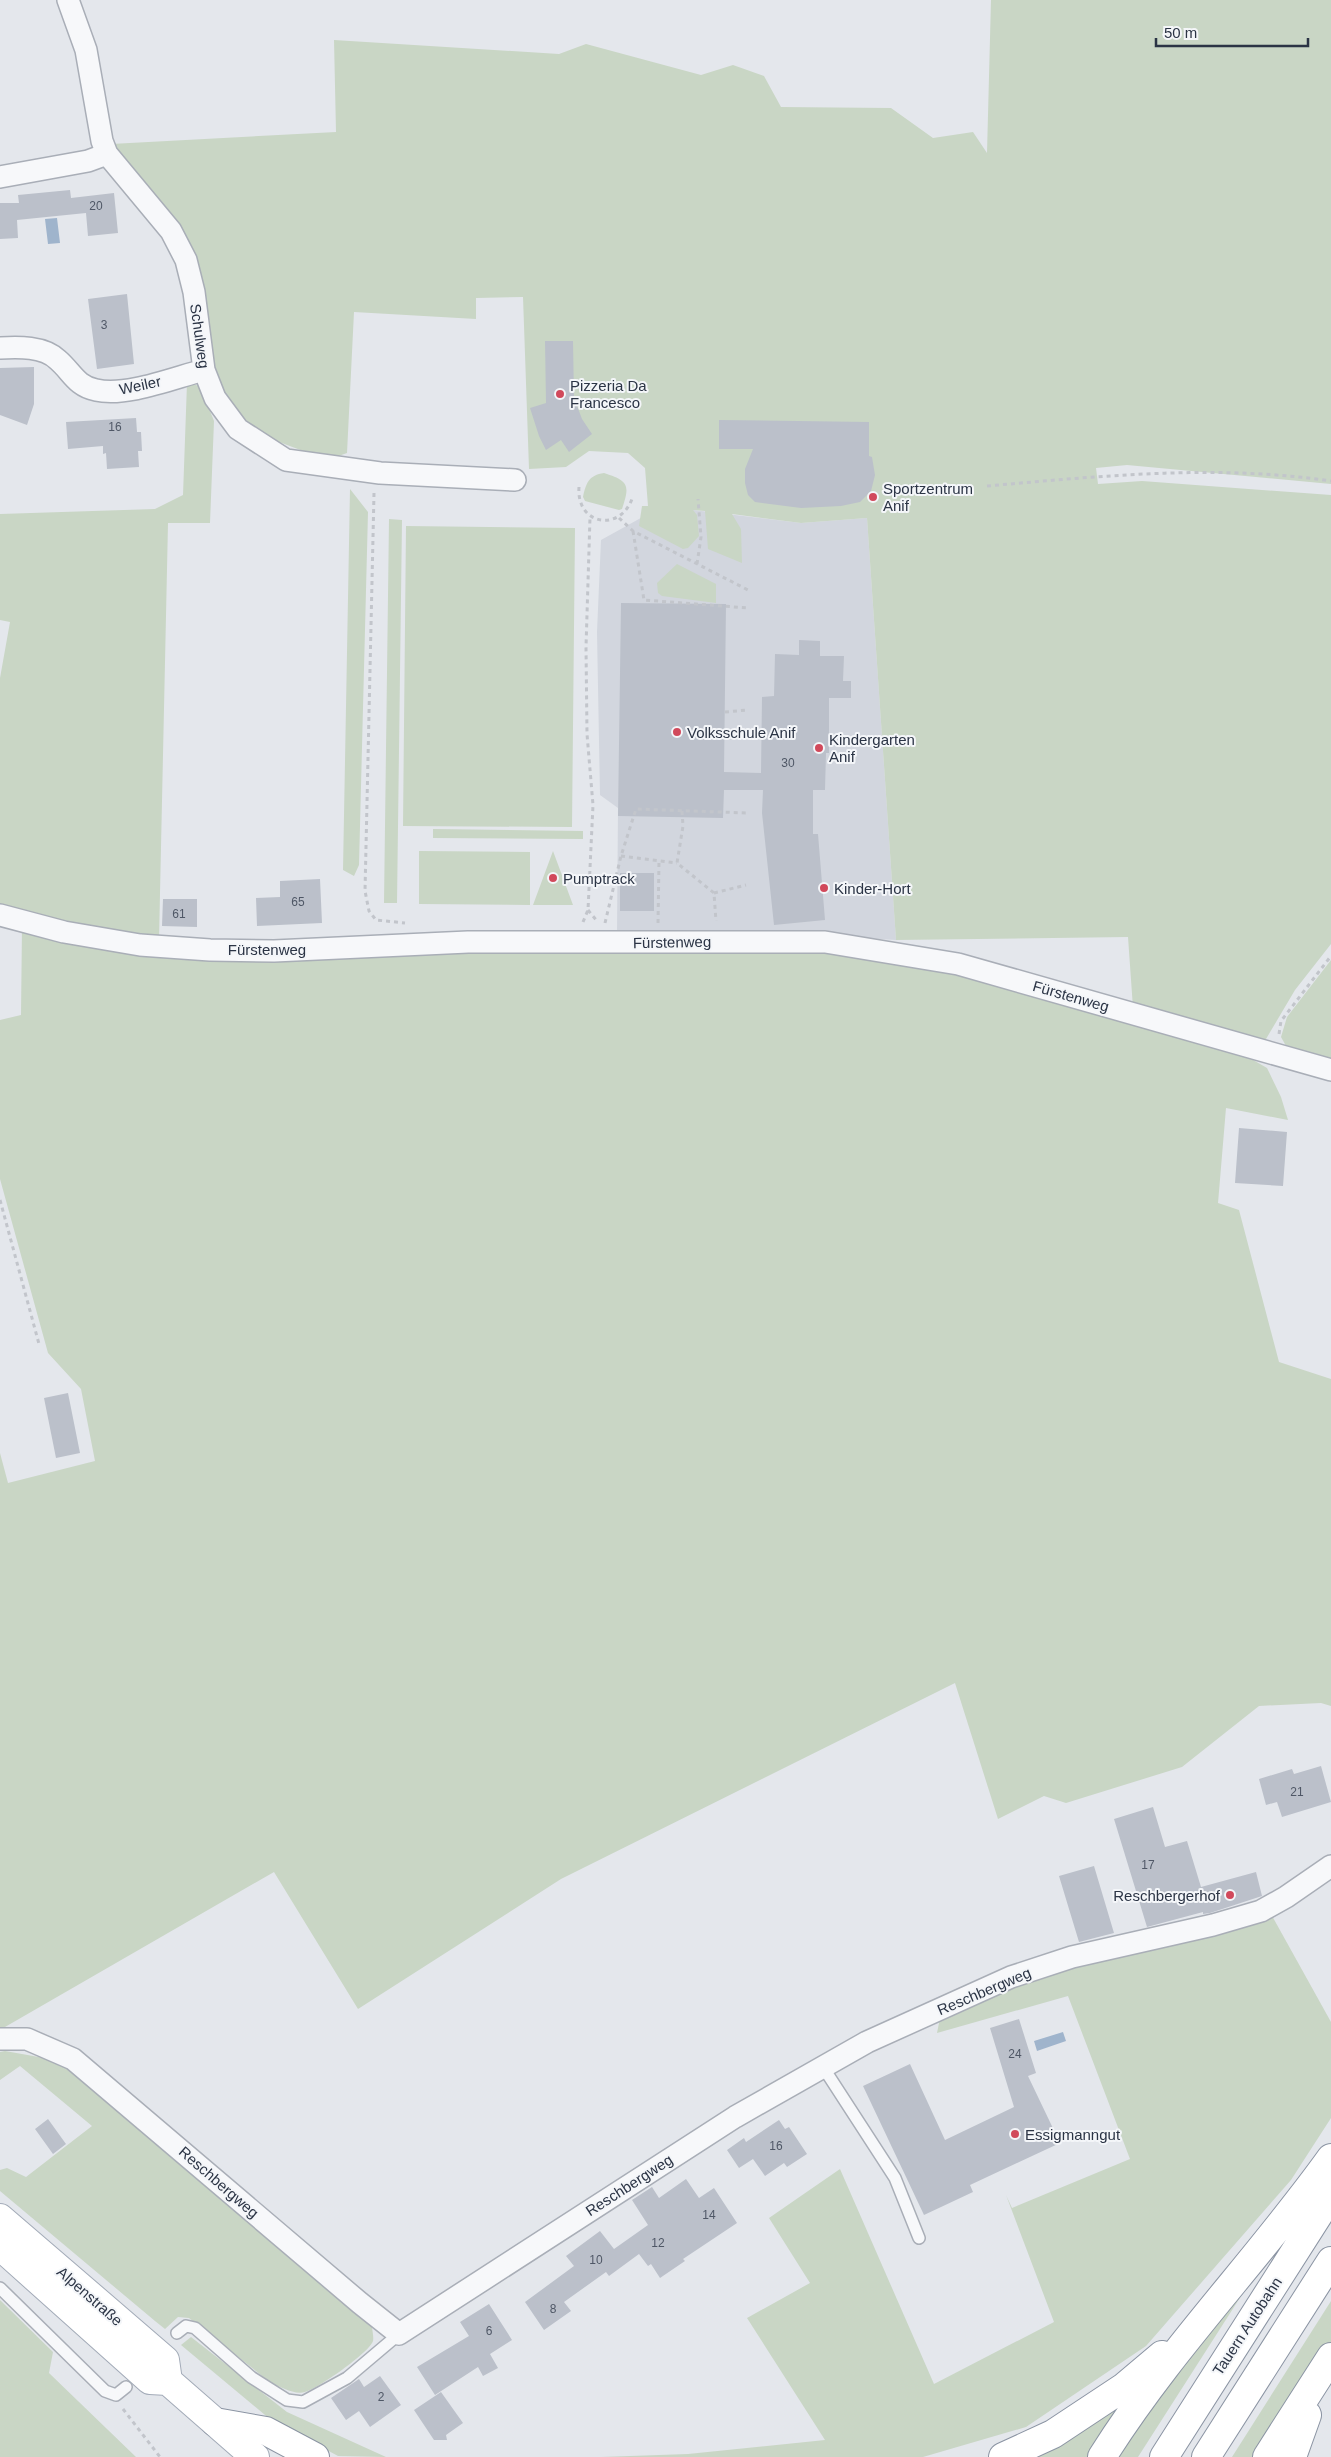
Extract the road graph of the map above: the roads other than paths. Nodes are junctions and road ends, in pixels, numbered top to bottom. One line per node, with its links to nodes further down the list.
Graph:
1 (68, 0): 2 (street, Schulweg)
2 (107, 154): 3 (street); 5 (street, Schulweg)
3 (0, 177)
4 (0, 348): 5 (street, Weiler)
5 (204, 370): 6 (street, Schulweg)
6 (515, 480)
7 (0, 915): 8 (street, Fürstenweg)
8 (1331, 1070)
9 (1331, 1866): 11 (street, Reschbergweg)
10 (0, 2040): 21 (street, Reschbergweg)
11 (823, 2067): 15 (lane); 21 (street, Reschbergweg)
12 (1331, 2158): 19 (main road)
13 (1331, 2195): 30 (main road, Tauern Autobahn)
14 (0, 2218): 23 (main road, Alpenstraße)
15 (919, 2238)
16 (0, 2246): 23 (main road, Alpenstraße)
17 (1331, 2261): 31 (main road)
18 (0, 2288): 24 (lane)
19 (1197, 2325): 28 (main road); 29 (main road)
20 (177, 2334): 21 (lane)
21 (400, 2334)
22 (1324, 2367): 32 (main road); 33 (main road)
23 (168, 2381): 25 (main road, Alpenstraße)
24 (126, 2387)
25 (215, 2422): 26 (main road, Alpenstraße); 27 (main road)
26 (255, 2457)
27 (315, 2457)
28 (1003, 2457)
29 (1102, 2457)
30 (1164, 2457)
31 (1206, 2457)
32 (1267, 2457)
33 (1292, 2457)

